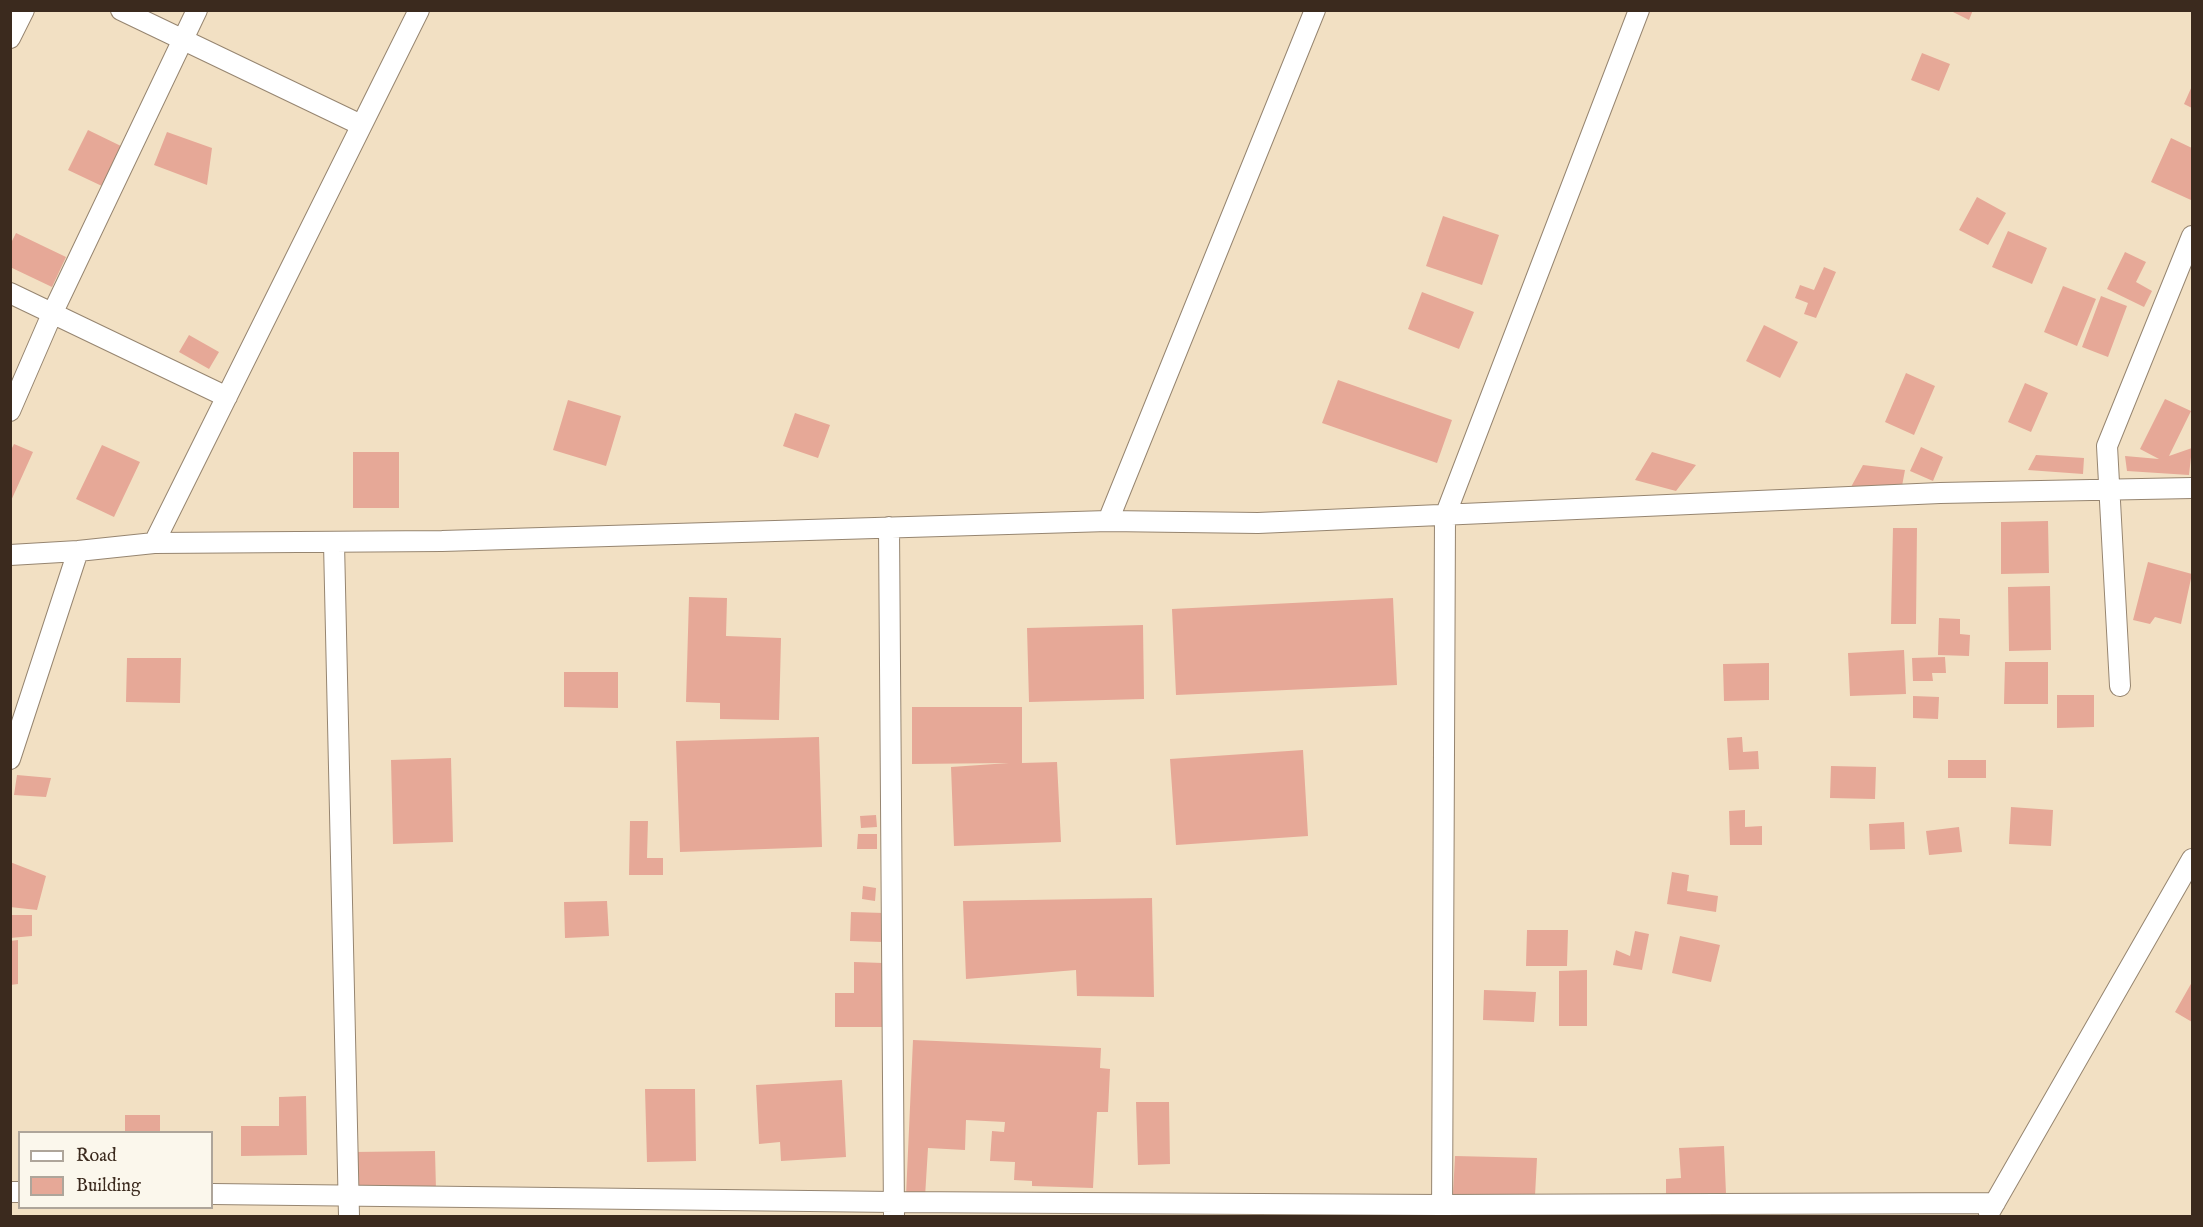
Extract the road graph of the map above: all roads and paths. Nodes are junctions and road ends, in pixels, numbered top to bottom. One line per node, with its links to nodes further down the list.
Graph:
1 (24, 10): 7 (street)
2 (121, 10): 8 (street)
3 (197, 10): 8 (street)
4 (419, 10): 9 (street)
5 (1315, 10): 18 (street)
6 (1639, 10): 17 (street)
7 (10, 38)
8 (183, 40): 9 (street); 12 (street)
9 (361, 125): 13 (street)
10 (2193, 236): 16 (street)
11 (10, 293): 12 (street)
12 (52, 314): 13 (street); 14 (street)
13 (227, 397): 20 (street)
14 (10, 411)
15 (2193, 488): 16 (street)
16 (2109, 490): 17 (street); 24 (street)
17 (1444, 516): 18 (street); 31 (street)
18 (1107, 521): 19 (street)
19 (889, 527): 21 (street); 29 (street)
20 (154, 543): 21 (street); 22 (street)
21 (334, 543): 28 (street)
22 (78, 551): 23 (street); 25 (street)
23 (10, 555)
24 (2120, 686)
25 (10, 759)
26 (2193, 859): 30 (street)
27 (213, 1194): 28 (street)
28 (349, 1196): 29 (street); 32 (street)
29 (894, 1209): 31 (street)
30 (1991, 1210): 31 (street)
31 (1441, 1211)
32 (349, 1216)

